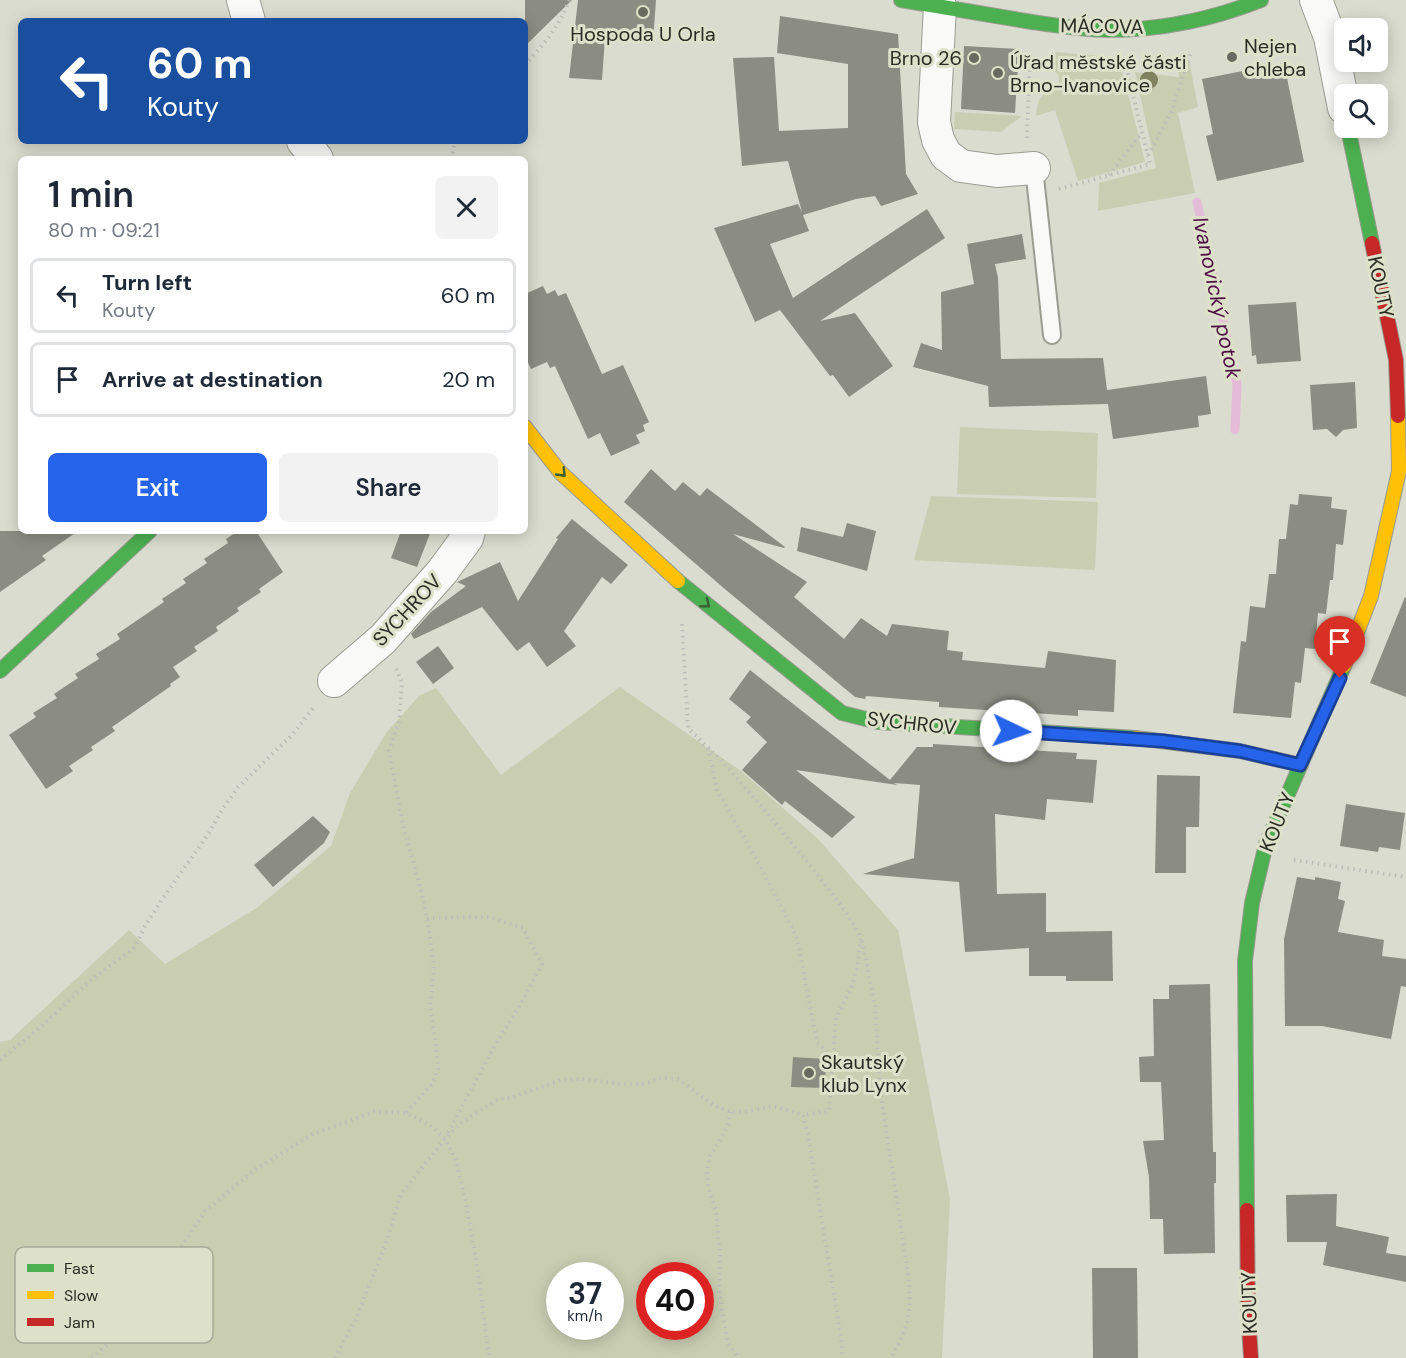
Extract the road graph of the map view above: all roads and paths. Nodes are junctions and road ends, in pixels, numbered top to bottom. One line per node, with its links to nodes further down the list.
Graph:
1 (243, 0): 7 (street)
2 (569, 0): 11 (path)
3 (901, 0): 6 (street, MÁCOVA)
4 (1261, 0): 6 (street, MÁCOVA)
5 (1316, 0): 12 (street)
6 (940, 6): 19 (street)
7 (248, 18)
8 (1030, 43): 13 (path)
9 (1192, 45): 17 (path)
10 (1122, 53): 14 (path)
11 (528, 63)
12 (1339, 84)
13 (1028, 116)
14 (1142, 133): 17 (path); 20 (path)
15 (1350, 138): 31 (street, KOUTY)
16 (305, 144): 18 (street)
17 (1148, 155): 20 (path)
18 (315, 156)
19 (1034, 168): 22 (lane)
20 (1108, 175): 21 (path)
21 (1077, 185)
22 (1052, 335)
23 (528, 431): 26 (street, SYCHROV, one-way to 26)
24 (147, 534): 28 (street)
25 (468, 534): 27 (street, SYCHROV)
26 (680, 582): 30 (path); 31 (street, SYCHROV, one-way to 31)
27 (383, 639): 29 (street, SYCHROV); 34 (path)
28 (0, 671)
29 (334, 681): 37 (path)
30 (708, 747): 35 (path); 36 (path)
31 (1300, 765): 32 (street, KOUTY)
32 (1263, 855): 33 (path); 50 (street, KOUTY)
33 (1406, 877)
34 (427, 918): 39 (path); 41 (path)
35 (861, 937): 36 (path); 49 (path)
36 (832, 1058): 40 (path)
37 (0, 1060)
38 (731, 1112): 40 (path); 41 (path); 47 (path)
39 (406, 1113): 41 (path); 42 (path)
40 (803, 1115): 48 (path)
41 (445, 1139): 45 (path); 46 (path)
42 (181, 1247)
43 (109, 1343): 44 (path)
44 (92, 1358)
45 (335, 1358)
46 (489, 1358)
47 (738, 1358)
48 (842, 1358)
49 (891, 1358)
50 (1251, 1358)

